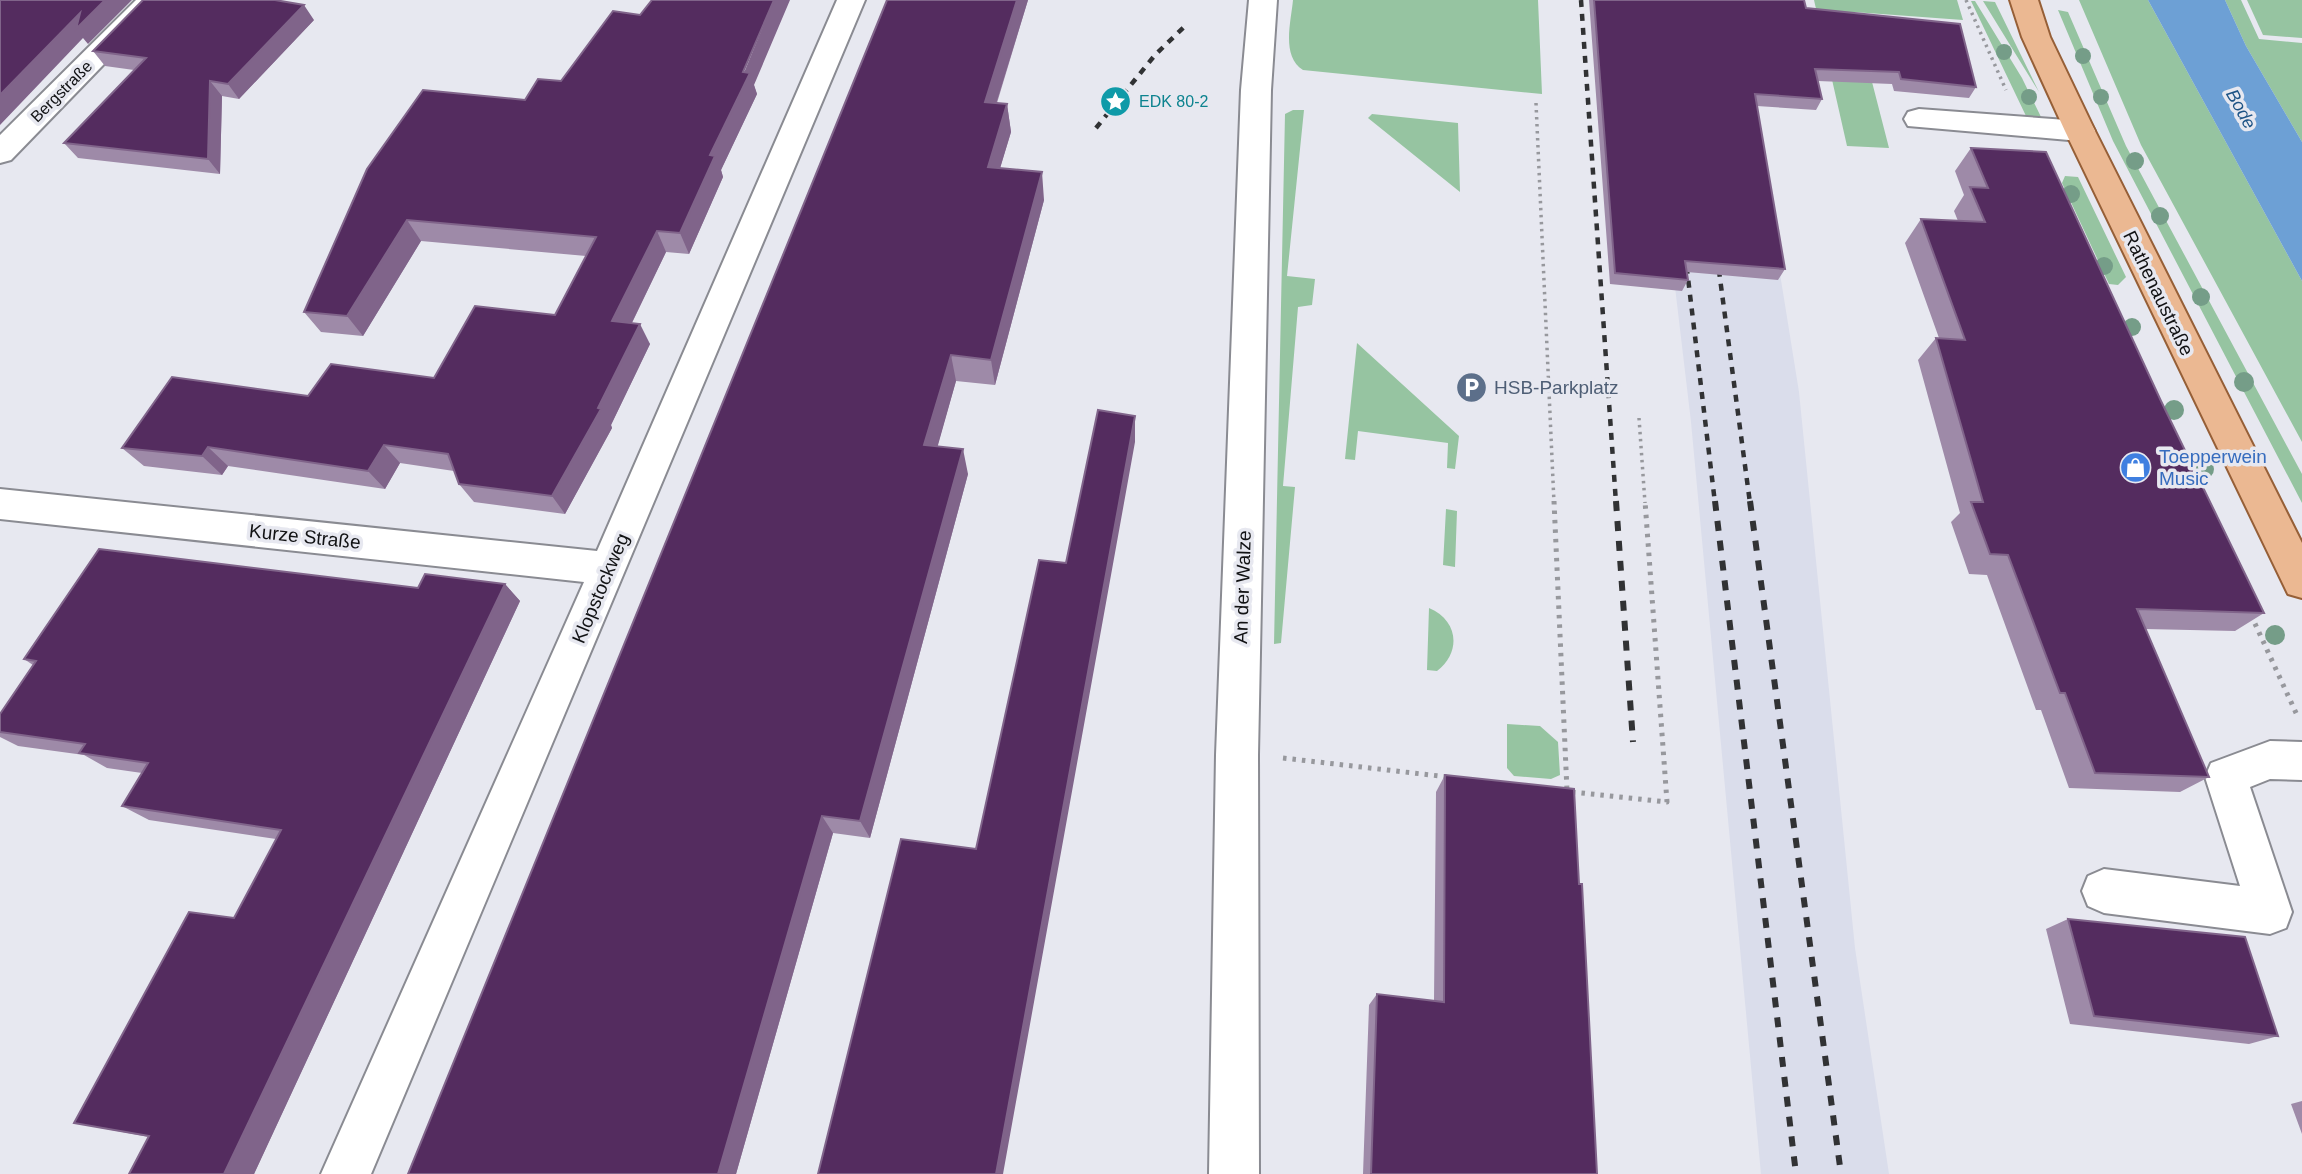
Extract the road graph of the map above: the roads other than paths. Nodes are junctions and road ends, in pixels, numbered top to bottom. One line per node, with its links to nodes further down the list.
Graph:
1 (152, 0): 7 (street, Bergstraße)
2 (850, 0): 9 (street, Klopstockweg)
3 (1264, 0): 14 (street, An der Walze)
4 (2024, 0): 6 (main road, Rathenaustraße)
5 (1919, 119): 6 (street)
6 (2080, 131): 10 (main road, Rathenaustraße)
7 (0, 153)
8 (0, 504): 9 (street, Kurze Straße)
9 (609, 568): 13 (street, Klopstockweg)
10 (2302, 582)
11 (2302, 761): 12 (street)
12 (2104, 891)
13 (346, 1174)
14 (1234, 1174)

